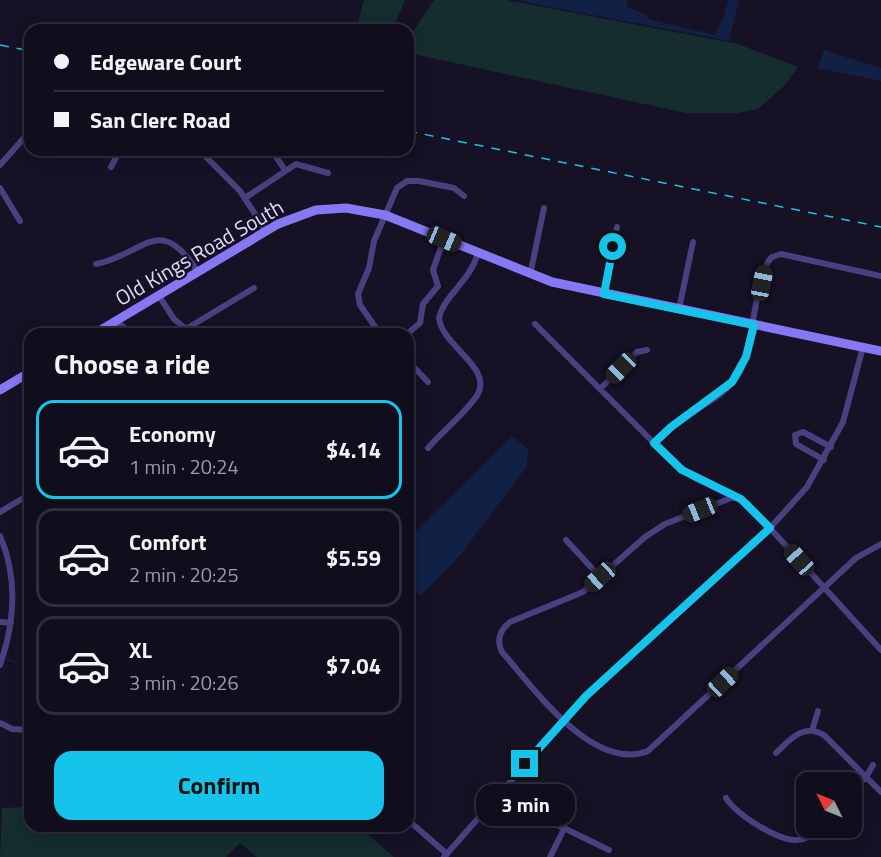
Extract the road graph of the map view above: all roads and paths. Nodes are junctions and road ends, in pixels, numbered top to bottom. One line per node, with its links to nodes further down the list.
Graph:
1 (24, 139): 5 (street)
2 (117, 156): 6 (street)
3 (275, 156): 7 (street)
4 (206, 157): 11 (street)
5 (0, 165)
6 (111, 167)
7 (285, 170): 8 (street); 11 (street)
8 (328, 173)
9 (0, 188): 14 (street)
10 (464, 196): 13 (street)
11 (245, 198): 16 (street)
12 (544, 208): 22 (street)
13 (385, 215): 16 (street, Old Kings Road South); 17 (street, Old Kings Road South); 35 (street)
14 (20, 221)
15 (617, 227): 25 (street)
16 (266, 231): 21 (street, Old Kings Road South)
17 (444, 239): 19 (street, Old Kings Road South); 36 (street)
18 (693, 242): 27 (street)
19 (478, 253): 22 (street, Old Kings Road South); 47 (street)
20 (96, 264): 21 (street)
21 (198, 272): 26 (street, Old Kings Road South)
22 (530, 275): 25 (street, Old Kings Road South)
23 (881, 276): 30 (street)
24 (254, 288): 34 (street)
25 (604, 294): 27 (street, Old Kings Road South)
26 (159, 296): 28 (street, Old Kings Road South); 33 (street)
27 (679, 309): 30 (street, Old Kings Road South)
28 (116, 321): 31 (street, Old Kings Road South); 32 (street)
29 (535, 324): 43 (street)
30 (754, 325): 37 (street, Old Kings Road South); 45 (street)
31 (104, 328)
32 (125, 328)
33 (185, 328)
34 (188, 328)
35 (376, 328)
36 (414, 328)
37 (863, 347): 39 (street, Old Kings Road South); 46 (street)
38 (647, 350): 43 (street)
39 (881, 351)
40 (414, 367): 42 (street)
41 (24, 376): 44 (street)
42 (428, 382)
43 (600, 389): 45 (street)
44 (0, 390)
45 (654, 443): 49 (street)
46 (831, 447): 48 (street); 48 (street)
47 (428, 448)
48 (824, 460): 52 (street)
49 (736, 496): 52 (street); 57 (street)
50 (24, 498): 51 (street)
51 (0, 512)
52 (770, 528): 58 (street); 64 (street)
53 (0, 536): 56 (street)
54 (566, 540): 57 (street)
55 (881, 544): 58 (street)
56 (2, 545): 60 (street)
57 (600, 577): 64 (street)
58 (824, 587): 61 (street); 64 (street)
59 (0, 622): 60 (street)
60 (11, 623): 62 (street)
61 (881, 650)
62 (0, 665)
63 (818, 711): 67 (street)
64 (563, 720): 73 (street)
65 (0, 723): 66 (street)
66 (24, 730)
67 (812, 731): 68 (street); 70 (street)
68 (776, 753)
69 (873, 765): 70 (street)
70 (866, 777): 71 (street); 72 (street)
71 (862, 781)
72 (881, 792)
73 (498, 795): 76 (street); 79 (street)
74 (726, 798): 77 (street)
75 (414, 826): 79 (street)
76 (564, 829): 78 (street); 80 (street)
77 (803, 838)
78 (609, 850)
79 (445, 855)
80 (550, 857)

